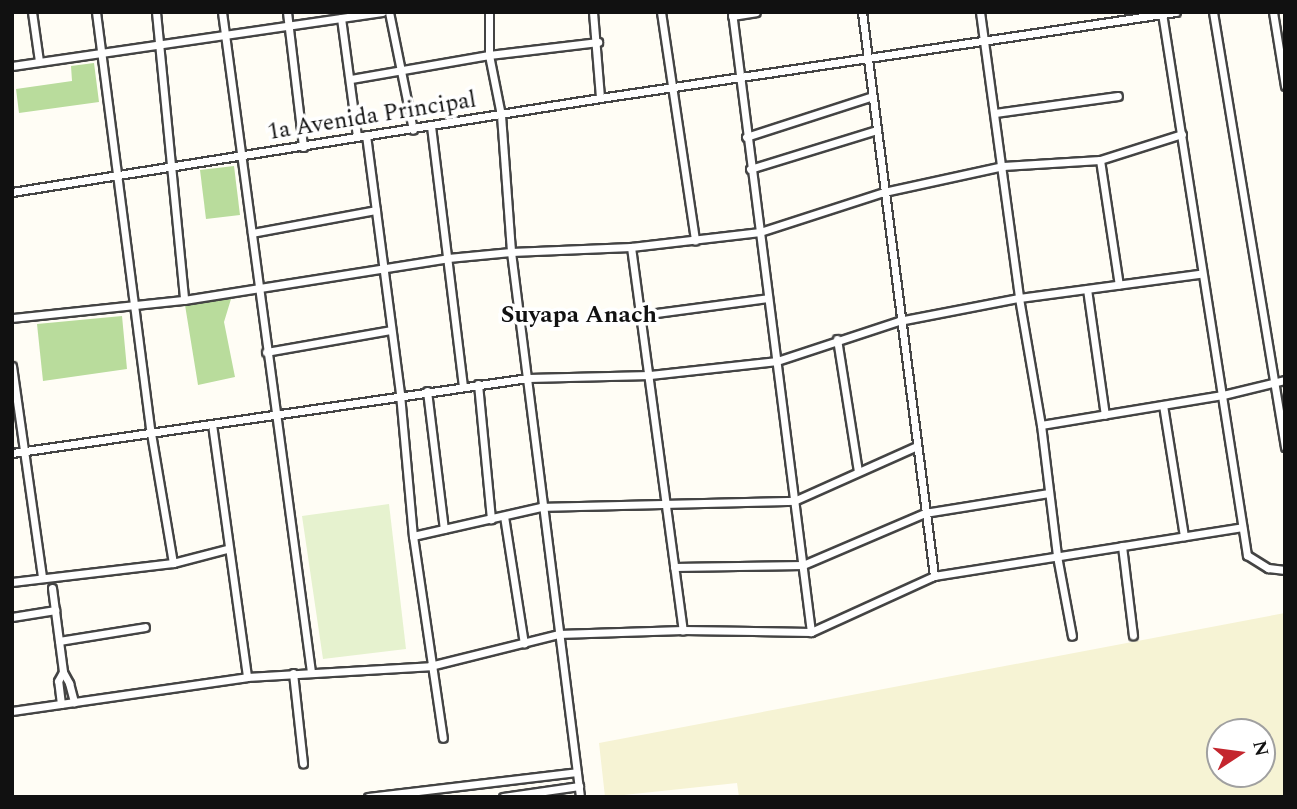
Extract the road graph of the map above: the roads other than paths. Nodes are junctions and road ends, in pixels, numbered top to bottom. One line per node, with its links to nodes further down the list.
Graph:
1 (32, 12): 28 (street)
2 (96, 12): 25 (street)
3 (156, 12): 23 (street)
4 (222, 12): 21 (street)
5 (287, 12): 20 (street)
6 (382, 12): 19 (street)
7 (389, 12): 30 (street)
8 (489, 12): 26 (street)
9 (593, 12): 22 (street)
10 (661, 12): 34 (street)
11 (756, 12): 17 (street)
12 (862, 12): 27 (street)
13 (980, 12): 24 (street)
14 (1176, 12): 18 (street, 1a Avenida Principal)
15 (1213, 12): 82 (street)
16 (1273, 12): 33 (street)
17 (732, 14): 31 (street)
18 (1162, 14): 24 (street, 1a Avenida Principal); 43 (street)
19 (341, 18): 20 (street); 32 (street)
20 (288, 25): 21 (street); 46 (street)
21 (225, 34): 23 (street); 47 (street)
22 (598, 42): 26 (street); 37 (street)
23 (160, 43): 25 (street); 50 (street)
24 (984, 43): 27 (street, 1a Avenida Principal); 38 (street)
25 (101, 51): 28 (street); 52 (street)
26 (489, 55): 30 (street); 39 (street)
27 (868, 59): 31 (street, 1a Avenida Principal); 35 (street)
28 (39, 61): 29 (street)
29 (12, 65)
30 (403, 72): 32 (street); 41 (street)
31 (738, 78): 34 (street, 1a Avenida Principal); 45 (street)
32 (351, 79): 44 (street)
33 (1285, 86)
34 (672, 88): 37 (street, 1a Avenida Principal); 58 (street)
35 (873, 96): 42 (street); 45 (street)
36 (1118, 96): 38 (street)
37 (600, 99): 39 (street, 1a Avenida Principal)
38 (995, 113): 49 (street)
39 (501, 115): 40 (street, 1a Avenida Principal); 60 (street)
40 (431, 126): 41 (street, 1a Avenida Principal); 61 (street)
41 (413, 130): 44 (street, 1a Avenida Principal)
42 (877, 130): 51 (street); 54 (street)
43 (1182, 134): 48 (street); 63 (street)
44 (362, 136): 46 (street, 1a Avenida Principal); 55 (street)
45 (746, 137): 51 (street)
46 (303, 147): 47 (street, 1a Avenida Principal)
47 (241, 157): 50 (street, 1a Avenida Principal); 57 (street)
48 (1100, 160): 49 (street); 64 (street)
49 (1003, 166): 54 (street); 68 (street)
50 (171, 168): 52 (street, 1a Avenida Principal); 69 (street)
51 (750, 169): 56 (street)
52 (118, 176): 53 (street, 1a Avenida Principal); 70 (street)
53 (12, 192)
54 (884, 192): 56 (street); 73 (street)
55 (376, 210): 57 (street); 62 (street)
56 (760, 232): 58 (street); 67 (street)
57 (251, 233): 65 (street)
58 (695, 240): 59 (street)
59 (631, 247): 60 (street); 71 (street)
60 (511, 252): 61 (street); 80 (street)
61 (448, 258): 62 (street); 84 (street)
62 (383, 267): 65 (street); 74 (street)
63 (1200, 274): 64 (street); 87 (street)
64 (1119, 285): 66 (street)
65 (258, 289): 69 (street); 76 (street)
66 (1087, 289): 68 (street); 90 (street)
67 (768, 298): 71 (street); 77 (street)
68 (1019, 298): 73 (street); 92 (street)
69 (184, 300): 70 (street)
70 (137, 305): 72 (street); 93 (street)
71 (641, 315): 79 (street)
72 (12, 318)
73 (899, 321): 75 (street); 94 (street)
74 (391, 330): 76 (street); 86 (street)
75 (837, 340): 77 (street); 98 (street)
76 (266, 352): 89 (street)
77 (777, 361): 79 (street); 100 (street)
78 (12, 366): 96 (street)
79 (650, 375): 80 (street); 101 (street)
80 (528, 378): 83 (street); 102 (street)
81 (1285, 380): 82 (street)
82 (1272, 383): 87 (street); 95 (street)
83 (478, 384): 84 (street); 105 (street)
84 (463, 386): 85 (street)
85 (427, 391): 86 (street); 107 (street)
86 (400, 394): 89 (street); 108 (street)
87 (1223, 395): 88 (street); 106 (street)
88 (1163, 405): 90 (street); 109 (street)
89 (276, 415): 91 (street); 132 (street)
90 (1105, 415): 92 (street)
91 (212, 424): 93 (street); 111 (street)
92 (1041, 425): 99 (street)
93 (151, 433): 96 (street); 113 (street)
94 (915, 447): 98 (street); 103 (street)
95 (1285, 447)
96 (23, 451): 97 (street); 118 (street)
97 (12, 453)
98 (858, 471): 100 (street)
99 (1048, 493): 103 (street); 112 (street)
100 (794, 501): 101 (street); 114 (street)
101 (665, 503): 102 (street); 115 (street)
102 (541, 508): 104 (street); 126 (street)
103 (925, 513): 114 (street); 117 (street)
104 (504, 516): 105 (street); 130 (street)
105 (491, 519): 107 (street)
106 (1242, 527): 109 (street); 116 (street)
107 (444, 529): 108 (street)
108 (413, 536): 131 (street)
109 (1184, 536): 110 (street)
110 (1122, 546): 112 (street); 127 (street)
111 (227, 549): 113 (street); 135 (street)
112 (1057, 556): 117 (street); 128 (street)
113 (173, 563): 118 (street)
114 (803, 565): 115 (street); 125 (street)
115 (674, 567): 124 (street)
116 (1285, 570)
117 (933, 576): 125 (street)
118 (42, 578): 119 (street)
119 (12, 582)
120 (52, 588): 121 (street)
121 (55, 610): 122 (street); 129 (street)
122 (12, 617)
123 (145, 627): 129 (street)
124 (683, 630): 125 (street); 126 (street)
125 (811, 632)
126 (558, 634): 130 (street); 141 (street)
127 (1133, 635)
128 (1072, 636)
129 (59, 641): 133 (street)
130 (524, 643): 131 (street)
131 (430, 666): 132 (street); 139 (street)
132 (311, 671): 134 (street)
133 (63, 672): 136 (street); 137 (street)
134 (293, 673): 135 (street); 140 (street)
135 (247, 677): 136 (street)
136 (74, 702): 137 (street)
137 (61, 704): 138 (street)
138 (12, 711)
139 (443, 738)
140 (303, 763)
141 (577, 772): 142 (street); 143 (street)
142 (579, 786): 145 (street); 146 (street)
143 (394, 796): 144 (street)
144 (368, 797)
145 (503, 797)
146 (580, 797)

